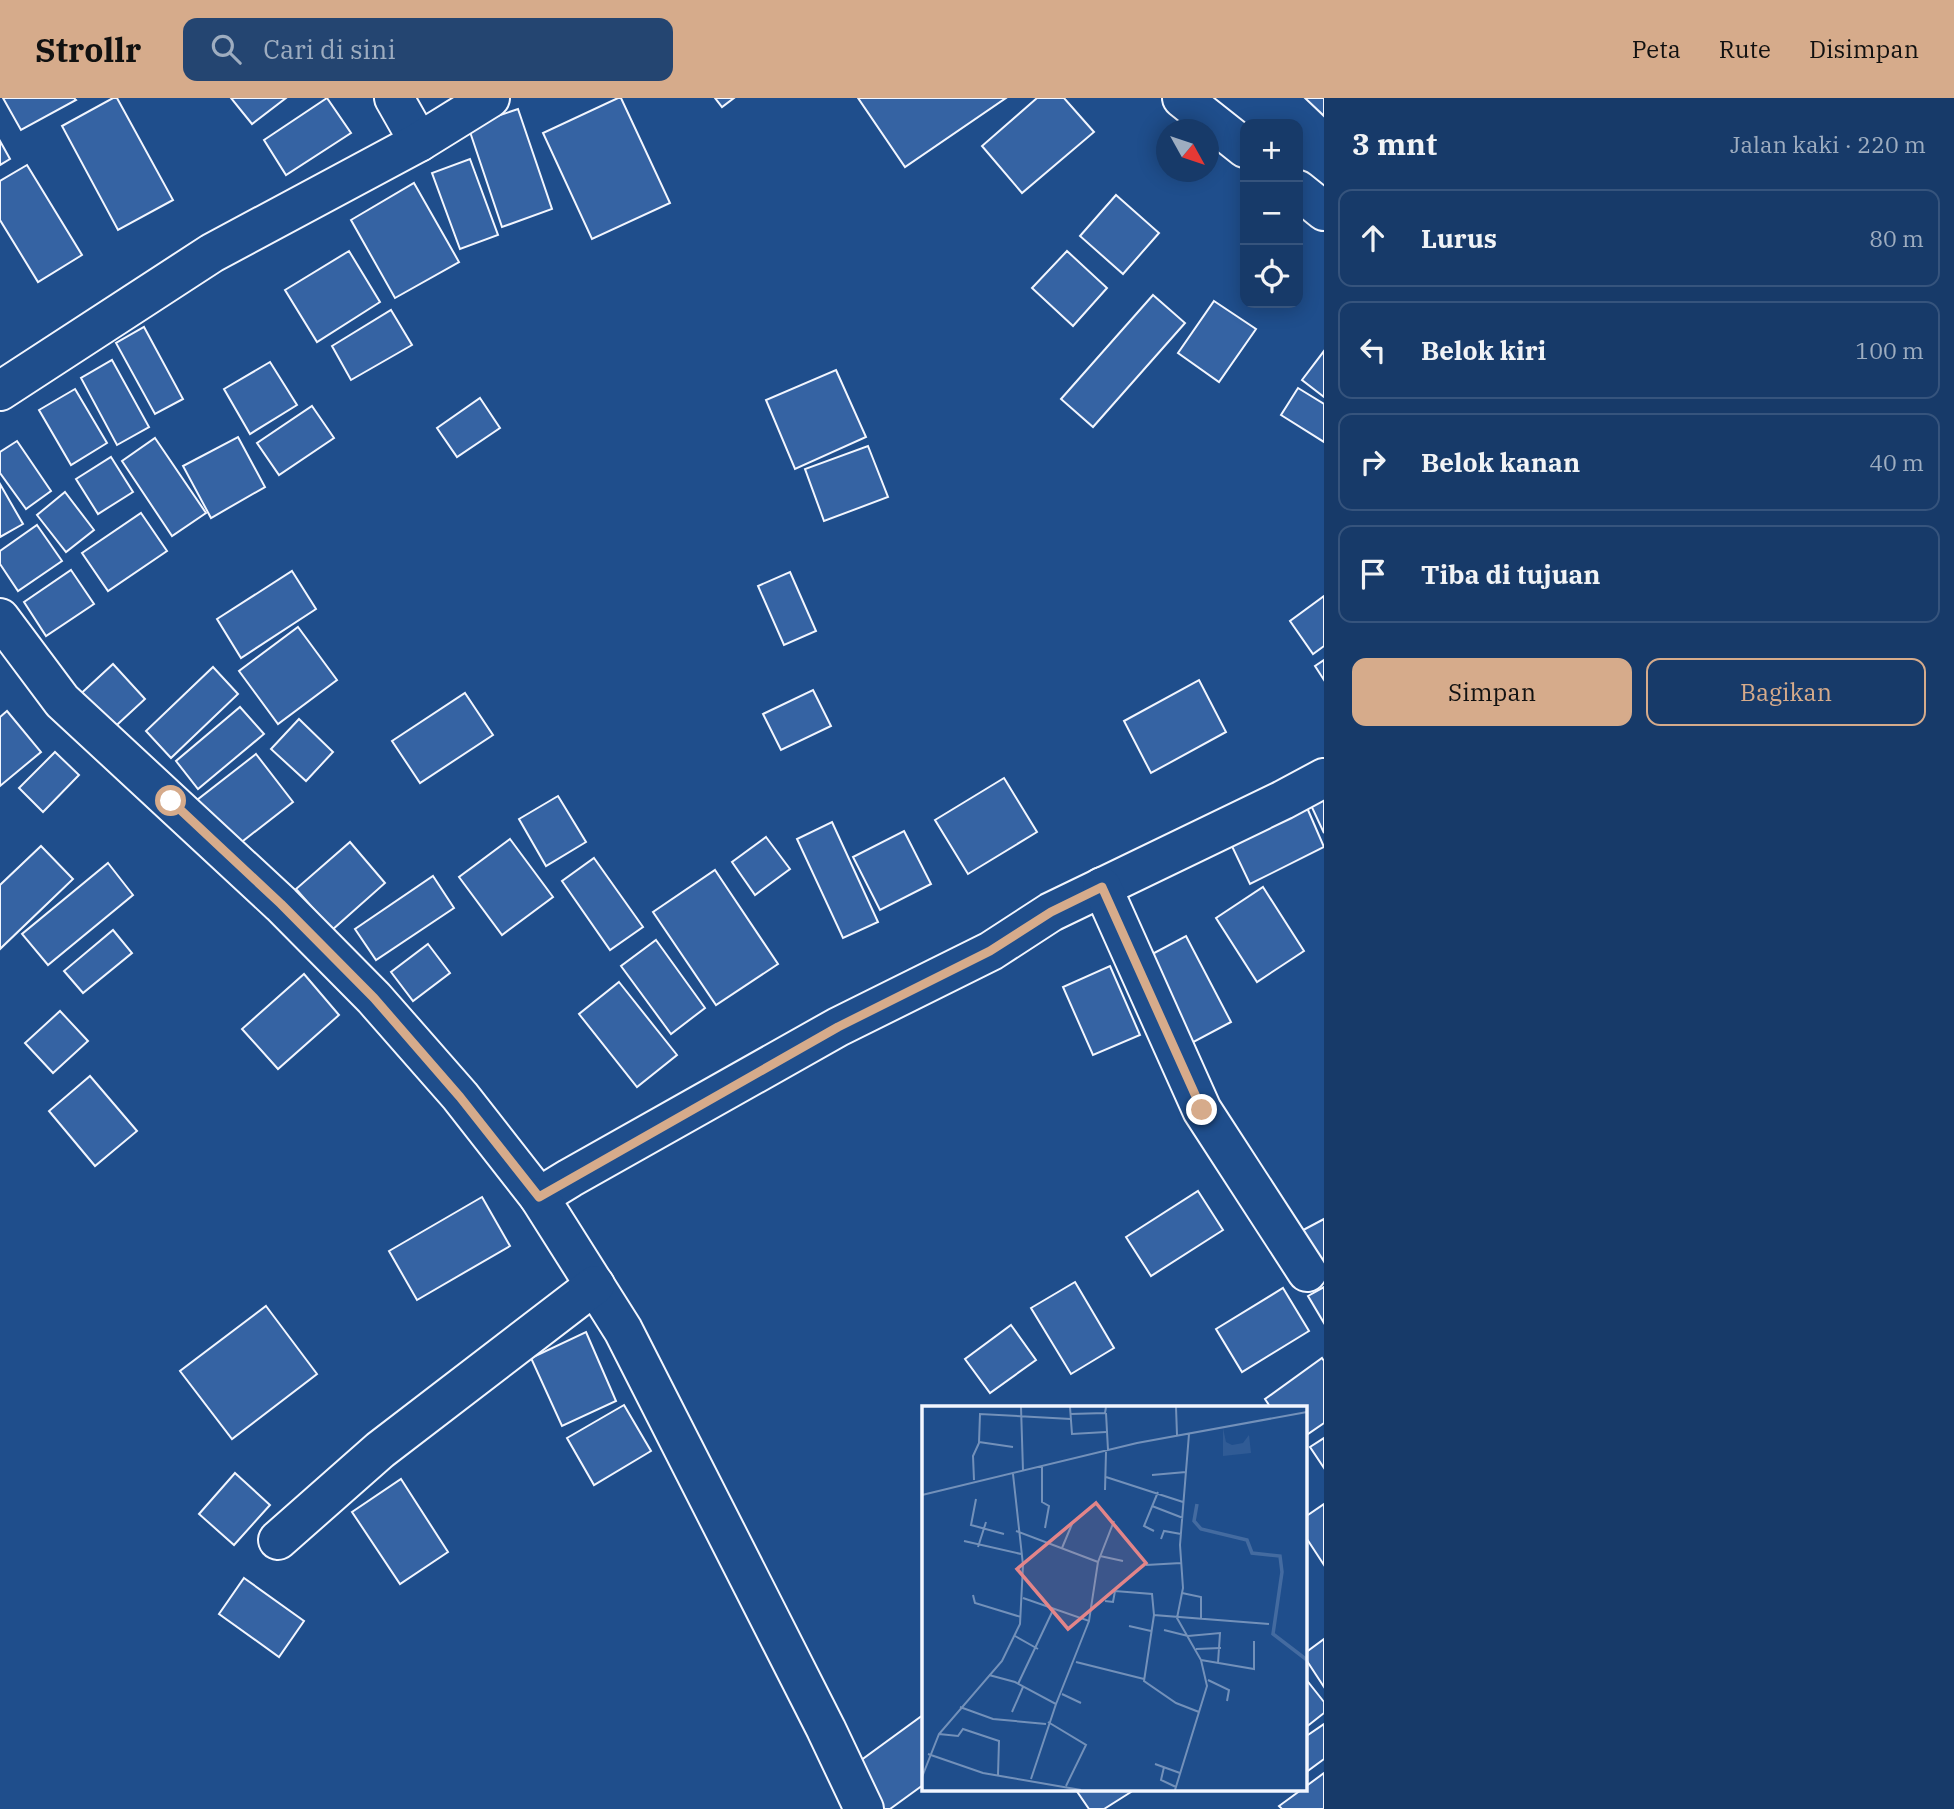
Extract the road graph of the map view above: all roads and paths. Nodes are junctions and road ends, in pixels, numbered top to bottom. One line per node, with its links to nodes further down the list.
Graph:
1 (394, 98): 4 (street)
2 (490, 98): 4 (street)
3 (1182, 98): 5 (street)
4 (419, 142): 8 (street)
5 (1240, 144)
6 (1303, 194): 7 (street)
7 (1324, 211)
8 (0, 391)
9 (0, 618): 12 (street)
10 (1324, 778): 11 (street)
11 (1102, 887): 12 (street); 13 (street)
12 (539, 1197): 14 (street)
13 (1307, 1272)
14 (595, 1285): 15 (street); 16 (street)
15 (278, 1539)
16 (864, 1809)

